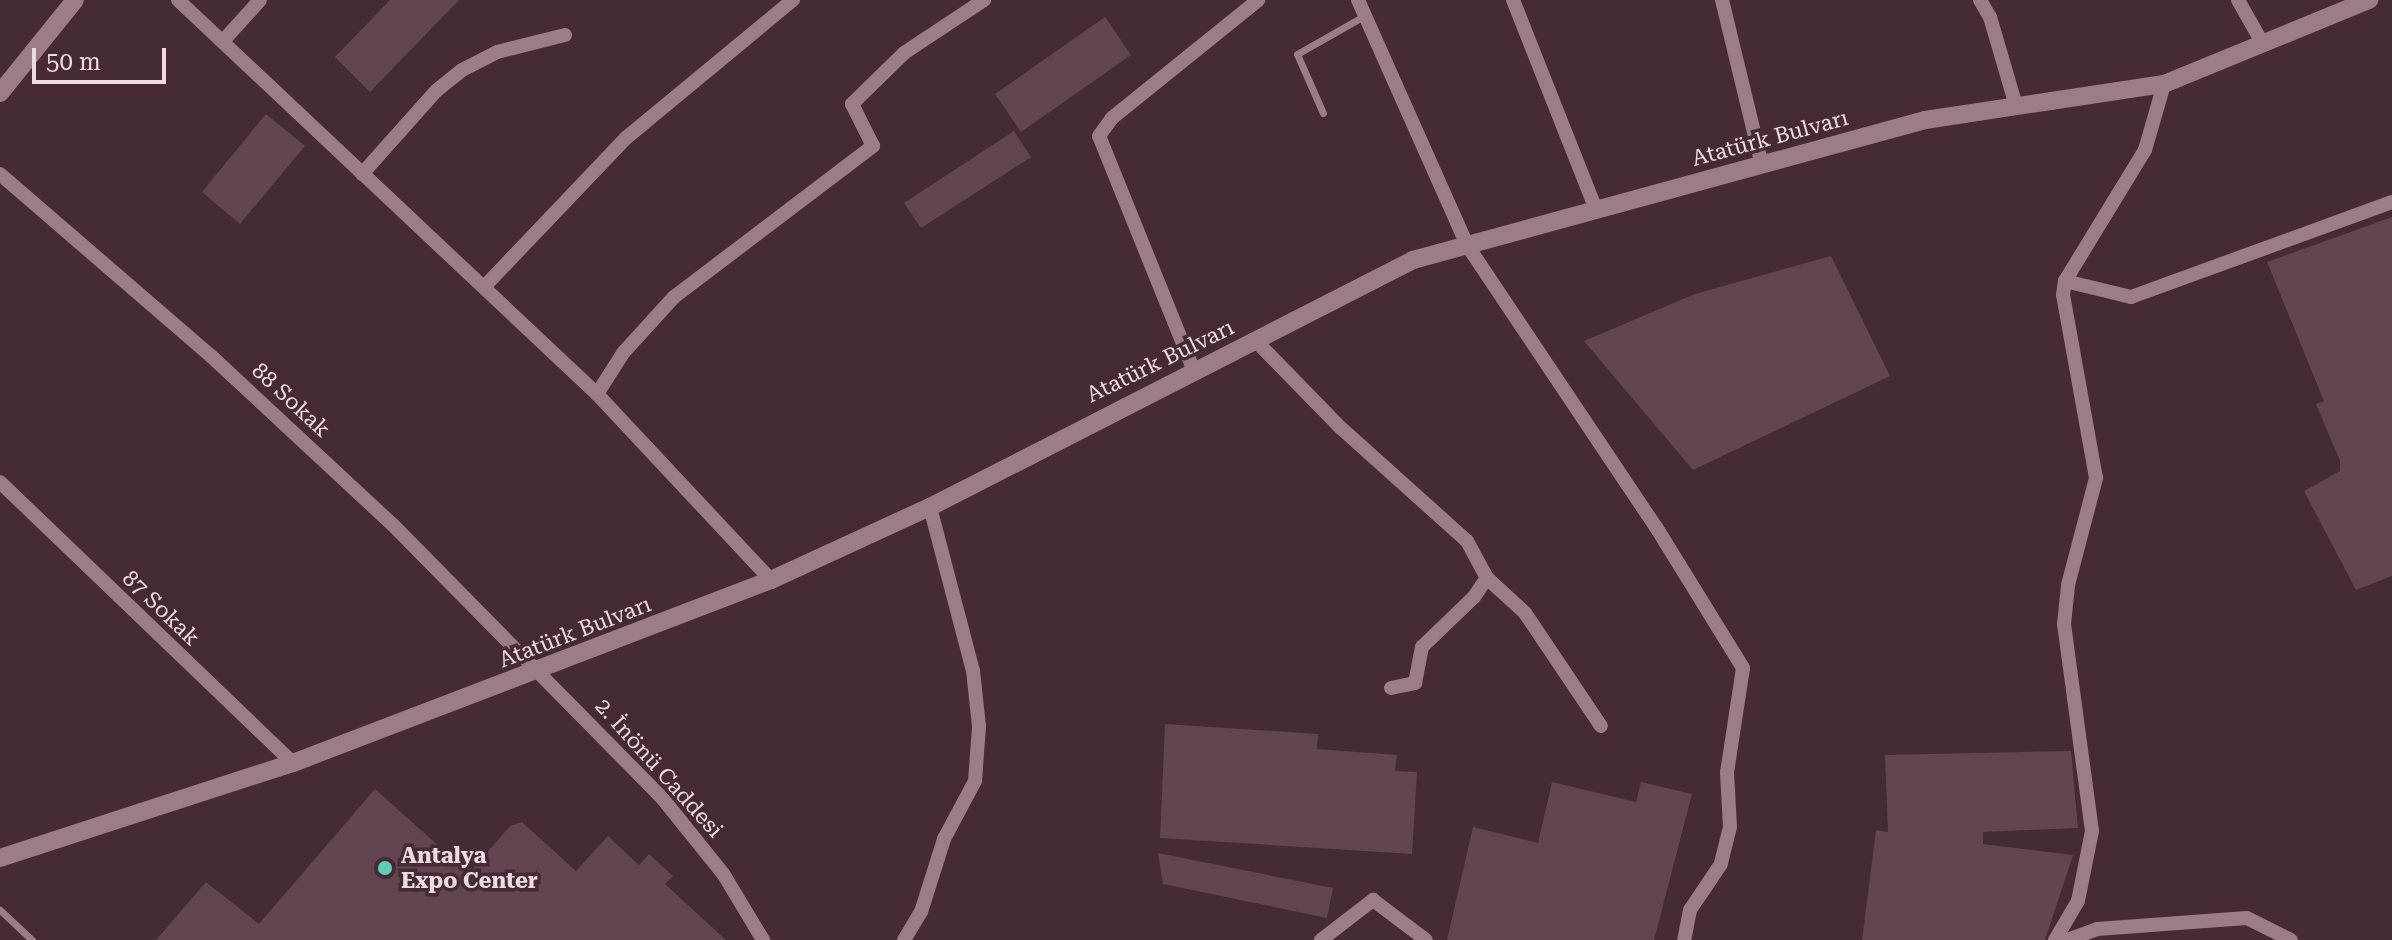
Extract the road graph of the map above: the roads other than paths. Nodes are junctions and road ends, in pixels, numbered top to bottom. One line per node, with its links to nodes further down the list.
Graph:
1 (75, 0): 18 (street)
2 (178, 0): 15 (street)
3 (260, 0): 15 (street)
4 (793, 0): 28 (street)
5 (984, 0): 31 (street)
6 (1258, 0): 30 (street)
7 (1358, 0): 13 (street)
8 (1513, 0): 25 (street)
9 (1722, 0): 21 (street)
10 (1980, 0): 19 (street)
11 (2238, 0): 16 (street)
12 (2369, 0): 16 (street, Atatürk Bulvarı)
13 (1365, 15): 20 (lane); 26 (street)
14 (565, 35): 23 (street)
15 (223, 41): 23 (street)
16 (2263, 44): 17 (street, Atatürk Bulvarı)
17 (2164, 84): 19 (street, Atatürk Bulvarı); 27 (street)
18 (0, 93)
19 (2016, 106): 21 (street, Atatürk Bulvarı)
20 (1323, 113)
21 (1762, 165): 25 (street, Atatürk Bulvarı)
22 (0, 174): 36 (street, 88 Sokak)
23 (362, 174): 28 (street)
24 (2392, 202): 27 (street)
25 (1596, 210): 26 (street, Atatürk Bulvarı)
26 (1467, 245): 29 (street, Atatürk Bulvarı); 48 (street)
27 (2065, 281): 49 (street)
28 (484, 287): 31 (street)
29 (1255, 340): 30 (street, Atatürk Bulvarı); 34 (street)
30 (1194, 371): 33 (street, Atatürk Bulvarı)
31 (597, 394): 35 (street)
32 (0, 482): 39 (street, 87 Sokak)
33 (930, 507): 35 (street, Atatürk Bulvarı); 45 (street)
34 (1487, 578): 37 (street); 38 (street)
35 (771, 580): 36 (street, Atatürk Bulvarı)
36 (539, 672): 39 (street, Atatürk Bulvarı); 44 (street, 2. İnönü Caddesi)
37 (1391, 688)
38 (1601, 726)
39 (293, 763): 40 (street, Atatürk Bulvarı)
40 (0, 858)
41 (0, 910): 43 (lane)
42 (2072, 939): 50 (street)
43 (32, 940)
44 (763, 940)
45 (904, 940)
46 (1321, 940): 47 (street)
47 (1426, 940)
48 (1684, 940)
49 (2055, 940)
50 (2291, 940)

